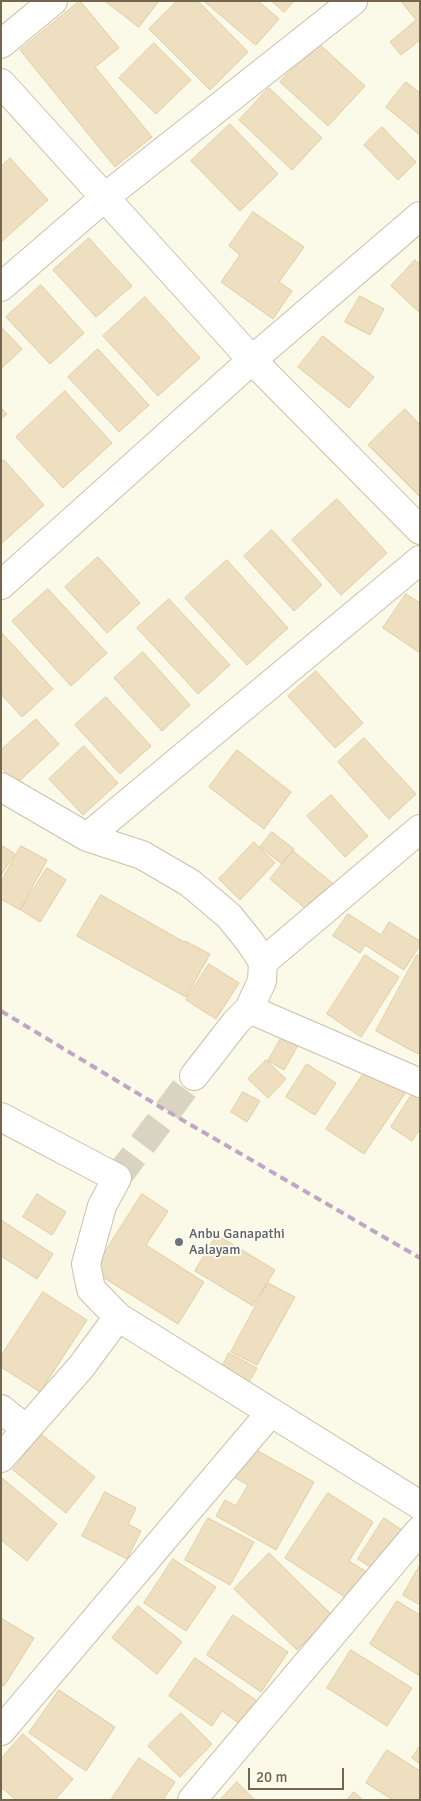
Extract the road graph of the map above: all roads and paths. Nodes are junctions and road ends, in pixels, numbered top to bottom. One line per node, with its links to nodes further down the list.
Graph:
1 (53, 1): 3 (street)
2 (353, 1): 5 (street)
3 (1, 44)
4 (1, 83): 5 (street)
5 (104, 198): 7 (street); 8 (street)
6 (420, 216): 8 (street)
7 (1, 287)
8 (252, 360): 9 (street); 11 (street)
9 (420, 530)
10 (420, 560): 14 (street)
11 (1, 585)
12 (1, 787): 14 (street)
13 (420, 829): 15 (street)
14 (86, 837): 15 (street)
15 (263, 962): 16 (street)
16 (249, 1009): 17 (street); 18 (street)
17 (194, 1076)
18 (420, 1083)
19 (1, 1117): 20 (street)
20 (118, 1317): 22 (street); 23 (street)
21 (1, 1409): 23 (street)
22 (271, 1412): 25 (street); 27 (street)
23 (26, 1429): 24 (street)
24 (1, 1458)
25 (420, 1505)
26 (420, 1530): 28 (street)
27 (1, 1731)
28 (192, 1800)

